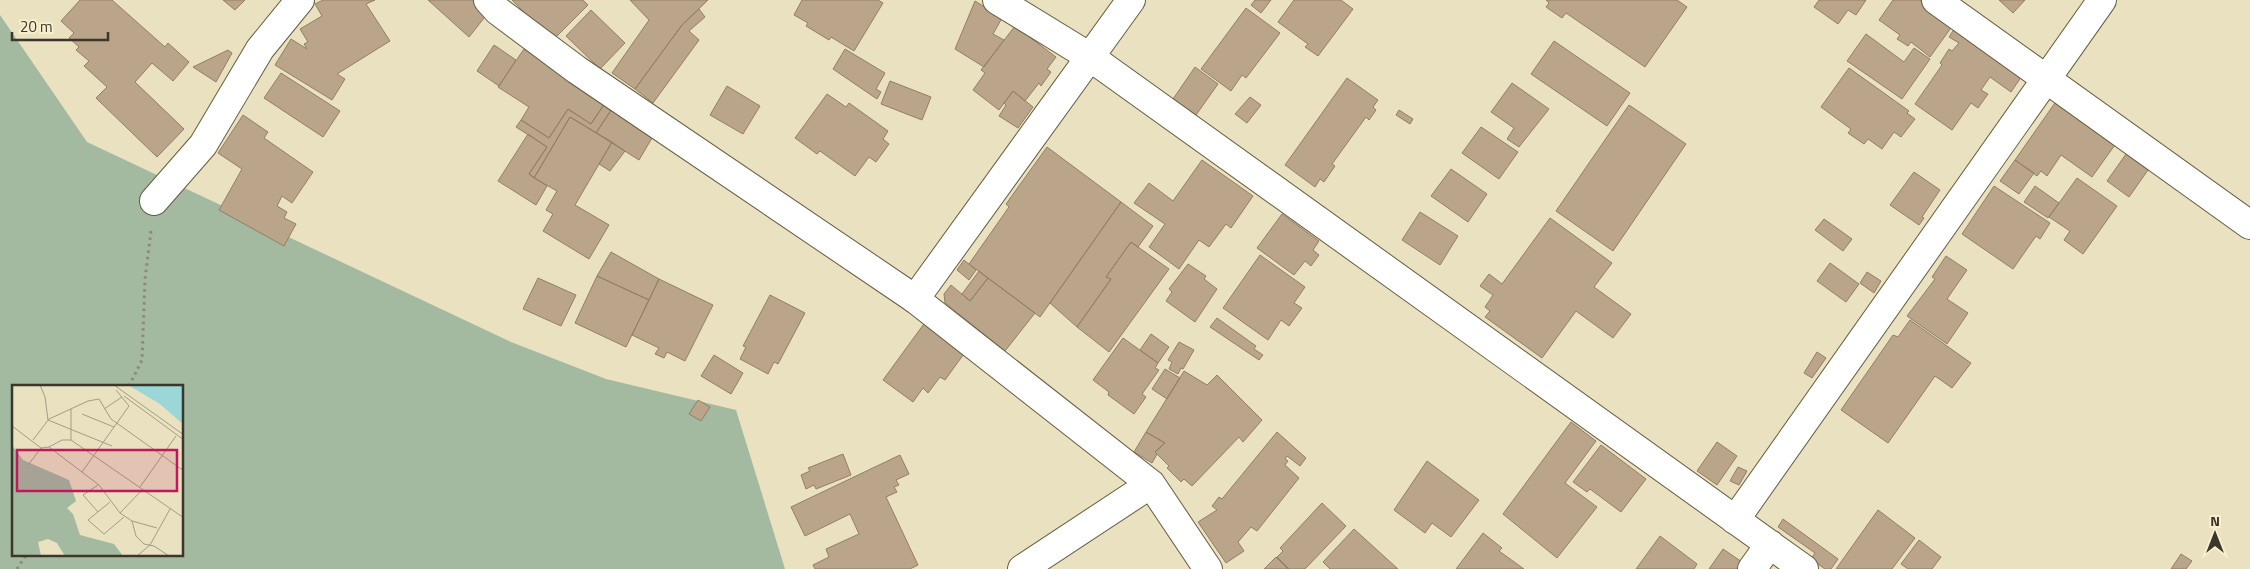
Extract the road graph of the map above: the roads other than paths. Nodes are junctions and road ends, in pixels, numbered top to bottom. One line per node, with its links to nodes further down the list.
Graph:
1 (300, 0): 9 (street)
2 (488, 0): 11 (street)
3 (997, 0): 7 (street)
4 (1131, 0): 7 (street)
5 (1936, 0): 8 (street)
6 (2102, 0): 8 (street)
7 (1090, 57): 11 (street); 13 (street)
8 (2046, 79): 10 (street); 13 (street)
9 (154, 200)
10 (2250, 225)
11 (915, 299): 12 (street)
12 (1151, 484): 15 (street); 16 (street)
13 (1735, 520): 14 (street)
14 (1770, 544): 17 (street); 18 (street)
15 (1022, 569)
16 (1208, 569)
17 (1752, 569)
18 (1804, 569)

